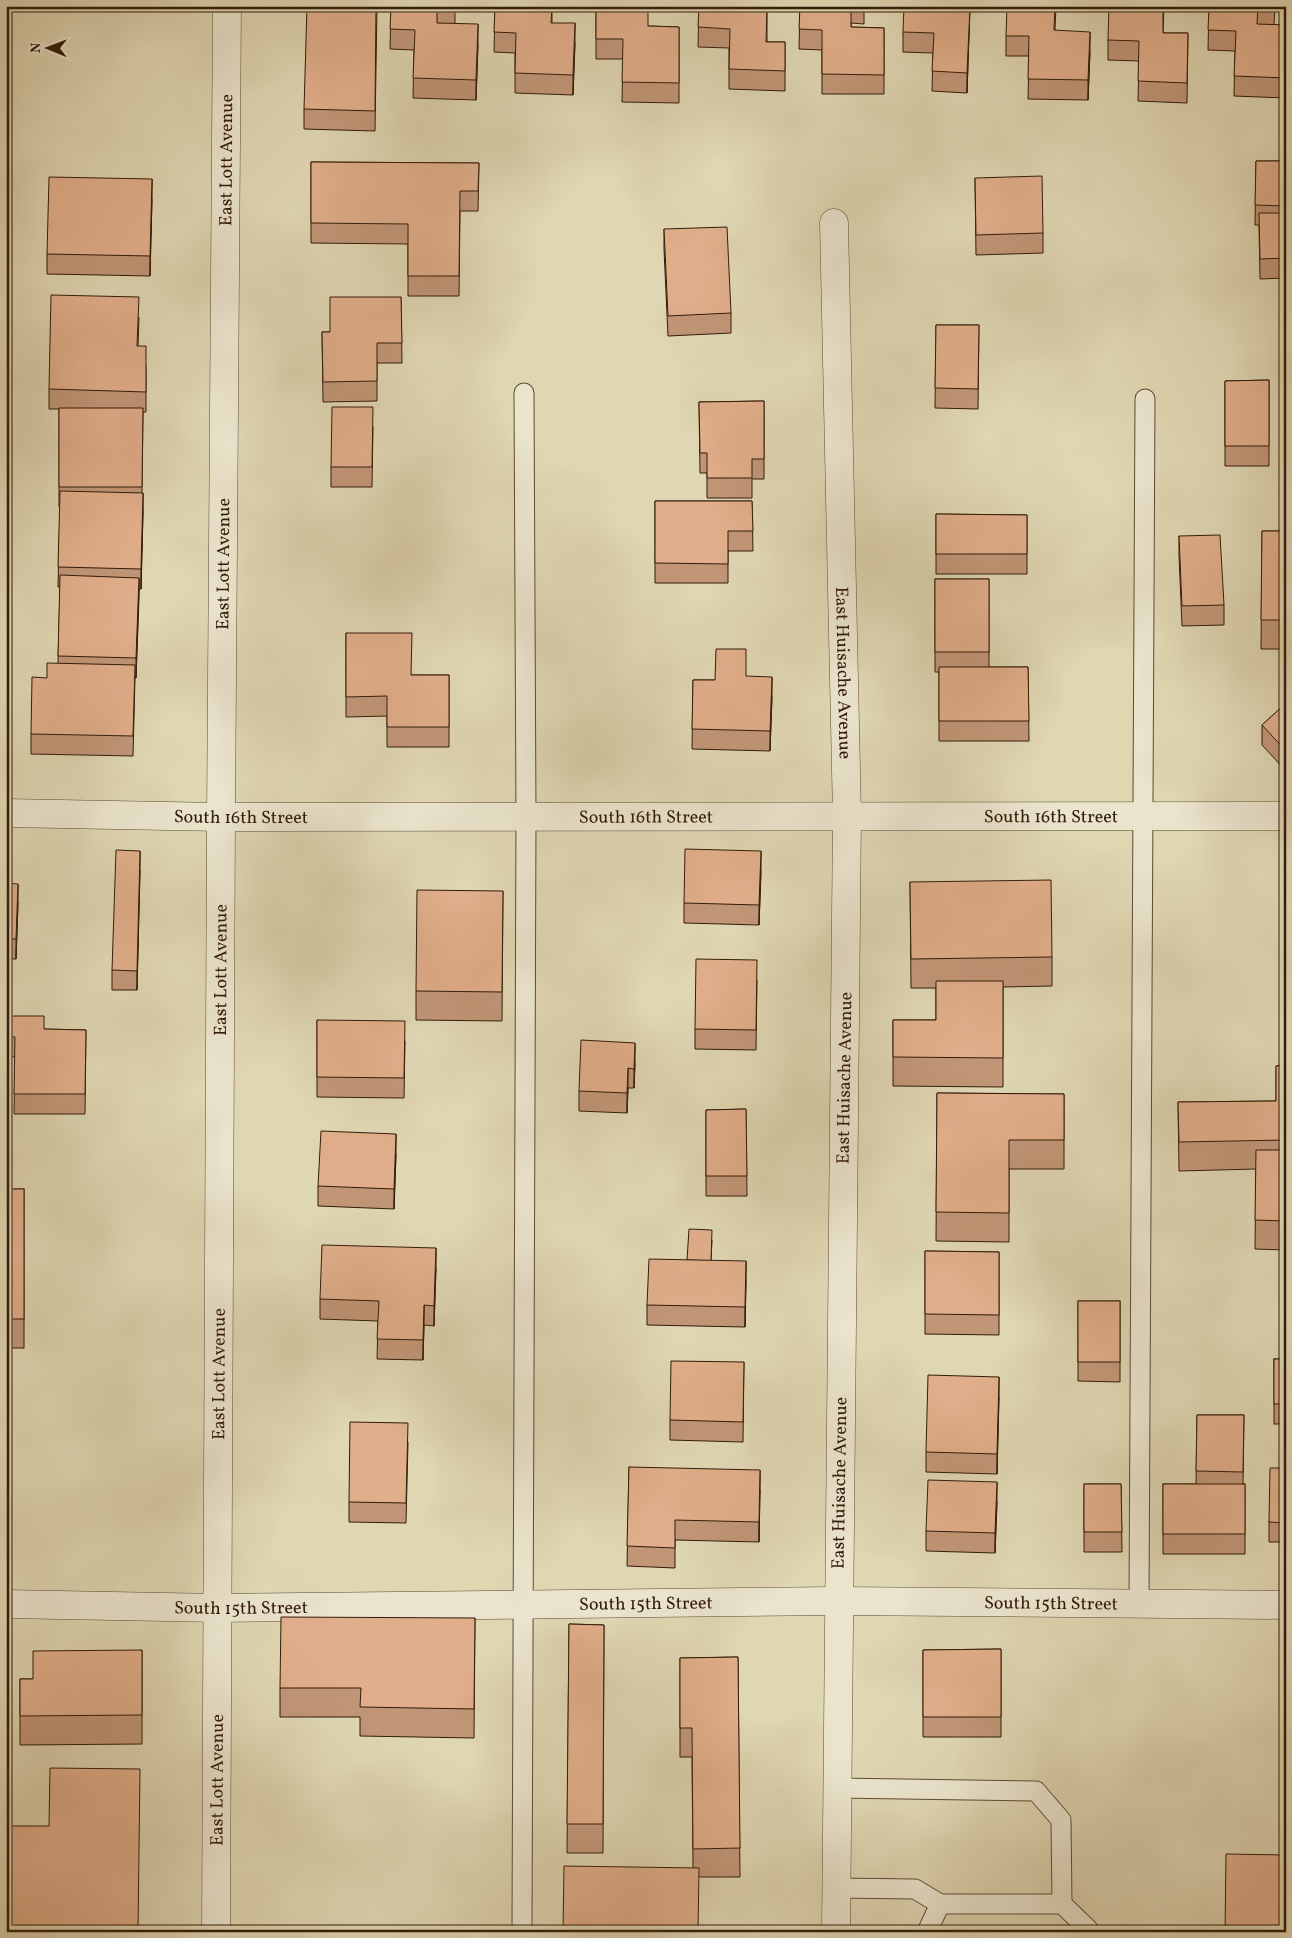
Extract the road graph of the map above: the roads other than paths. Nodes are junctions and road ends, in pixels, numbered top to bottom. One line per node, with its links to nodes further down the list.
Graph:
1 (227, 6): 9 (street, East Lott Avenue)
2 (834, 224): 6 (street, East Huisache Avenue)
3 (524, 394): 10 (lane)
4 (1145, 399): 7 (lane)
5 (6, 813): 9 (street, South 16th Street)
6 (847, 816): 7 (street, South 16th Street); 10 (street, South 16th Street); 11 (street, East Huisache Avenue)
7 (1142, 816): 8 (street, South 16th Street); 13 (lane)
8 (1286, 816)
9 (221, 817): 10 (street, South 16th Street); 16 (street, East Lott Avenue)
10 (526, 817): 14 (lane)
11 (838, 1602): 13 (street, South 15th Street); 14 (street, South 15th Street); 17 (street, East Huisache Avenue)
12 (6, 1604): 16 (street, South 15th Street)
13 (1139, 1604): 15 (street, South 15th Street)
14 (522, 1605): 16 (street, South 15th Street); 22 (lane)
15 (1286, 1605)
16 (219, 1608): 21 (street, East Lott Avenue)
17 (837, 1788): 18 (street, East Huisache Avenue); 20 (lane)
18 (836, 1888): 19 (lane); 23 (street, East Huisache Avenue)
19 (940, 1904): 20 (lane); 24 (lane)
20 (1062, 1904): 25 (lane)
21 (216, 1932)
22 (522, 1932)
23 (836, 1932)
24 (927, 1932)
25 (1088, 1932)

